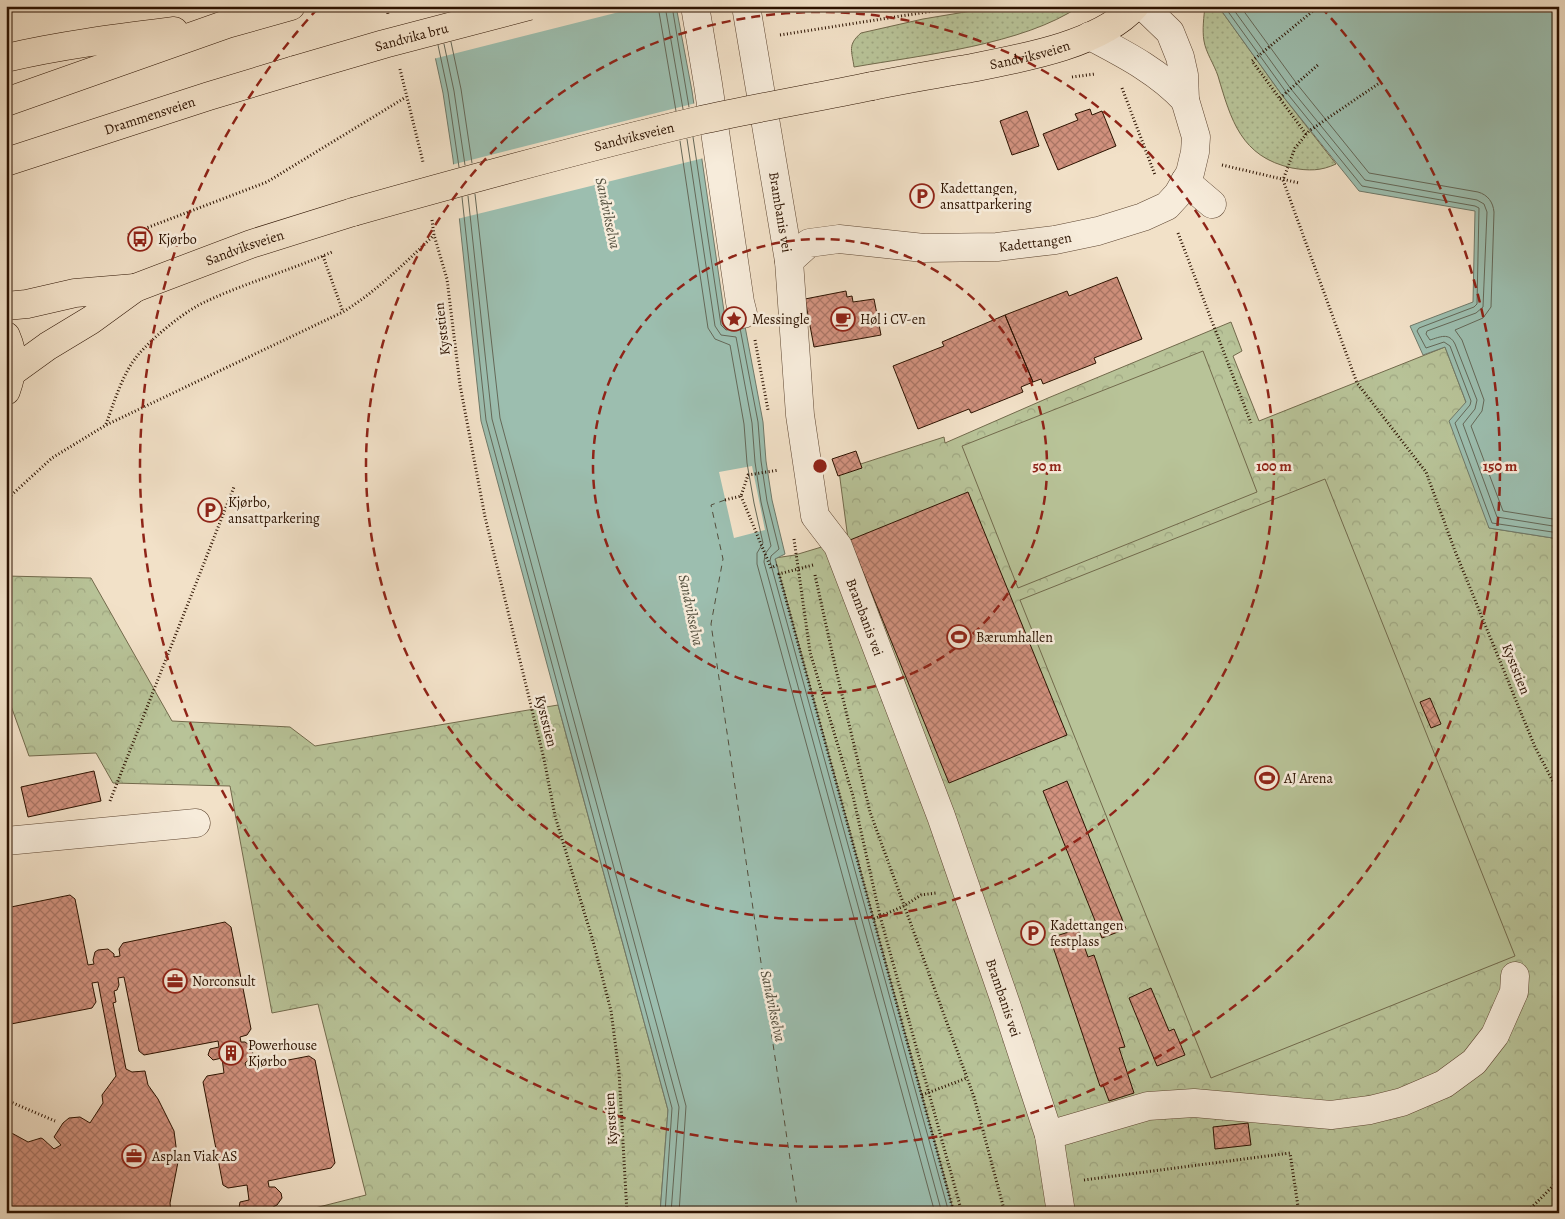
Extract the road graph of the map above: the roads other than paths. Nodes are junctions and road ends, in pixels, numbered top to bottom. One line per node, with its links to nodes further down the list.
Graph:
1 (529, 6): 10 (main road, Sandvika bru, bridge)
2 (695, 6): 19 (street)
3 (746, 6): 16 (street, Brambanis vei)
4 (1135, 6): 8 (main road, Sandviksveien)
5 (1143, 6): 11 (street, Kadettangen)
6 (285, 8): 7 (main road)
7 (227, 24): 9 (main road); 12 (main road)
8 (1090, 36): 11 (street, Kadettangen); 17 (main road, Sandviksveien, bridge)
9 (6, 58)
10 (295, 70): 13 (main road, Drammensveien)
11 (1185, 100): 14 (street, Kadettangen)
12 (6, 102)
13 (6, 162)
14 (1185, 181): 15 (street); 16 (street, Kadettangen)
15 (1212, 204)
16 (789, 261): 25 (street, Brambanis vei)
17 (135, 288): 18 (main road, Sandviksveien); 21 (main road, Sandviksveien)
18 (6, 306)
19 (743, 314)
20 (6, 336): 21 (main road)
21 (9, 382)
22 (196, 823): 23 (street)
23 (6, 841)
24 (1515, 976): 25 (street)
25 (1049, 1135): 26 (street, Brambanis vei)
26 (1061, 1213)

